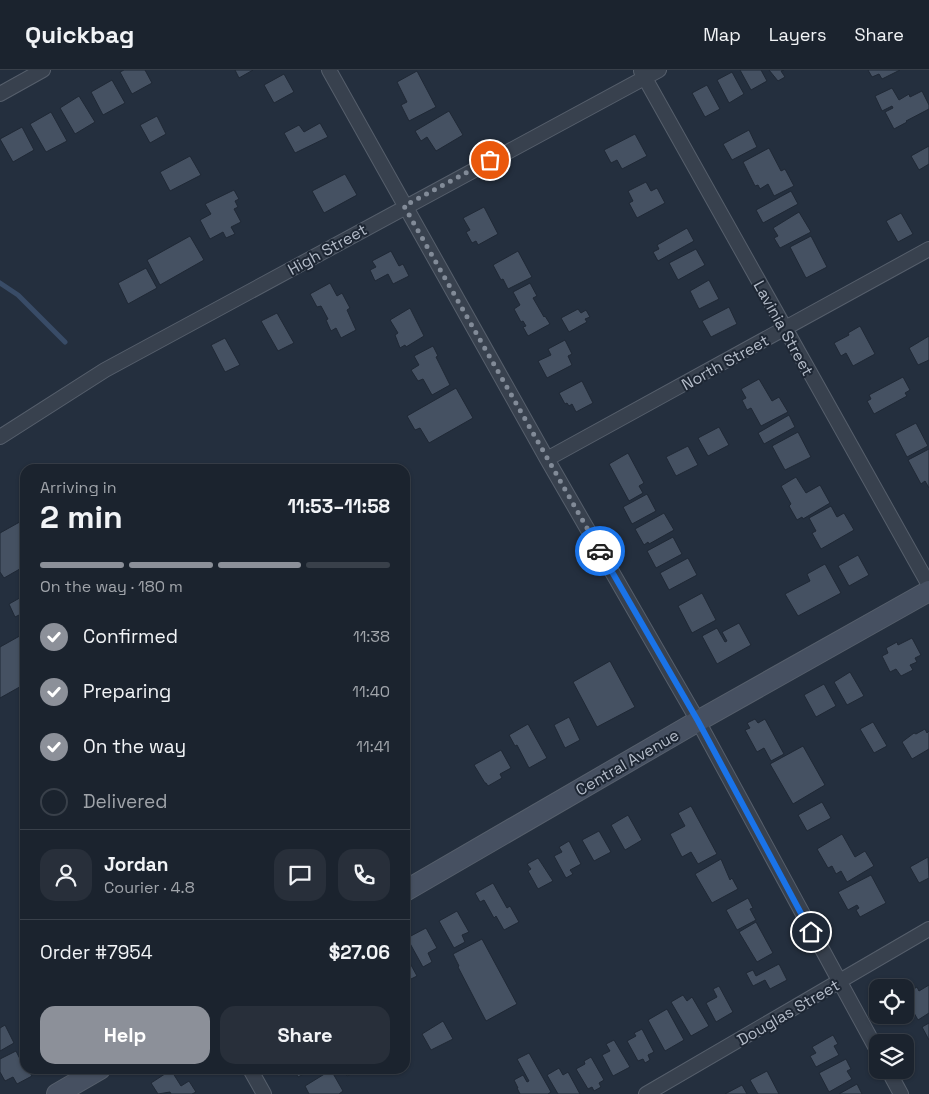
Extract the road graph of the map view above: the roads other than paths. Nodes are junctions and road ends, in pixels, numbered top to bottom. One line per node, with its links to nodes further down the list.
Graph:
1 (44, 70): 5 (street)
2 (329, 70): 6 (street)
3 (659, 70): 4 (street, High Street)
4 (643, 74): 6 (street, High Street); 8 (street, Lavinia Street)
5 (0, 94)
6 (404, 206): 9 (street, High Street); 10 (street)
7 (929, 249): 8 (street, North Street)
8 (784, 329): 10 (street, North Street); 11 (street, Lavinia Street)
9 (0, 437)
10 (547, 459): 13 (street)
11 (929, 585)
12 (929, 591): 13 (main road, Central Avenue)
13 (698, 721): 14 (main road, Central Avenue); 16 (street)
14 (410, 888)
15 (929, 929): 16 (street, Douglas Street)
16 (839, 982): 17 (street); 23 (street, Douglas Street)
17 (869, 1036)
18 (91, 1074): 21 (main road)
19 (253, 1074): 22 (street)
20 (893, 1079): 24 (street)
21 (57, 1094)
22 (264, 1094)
23 (646, 1094)
24 (901, 1094)

